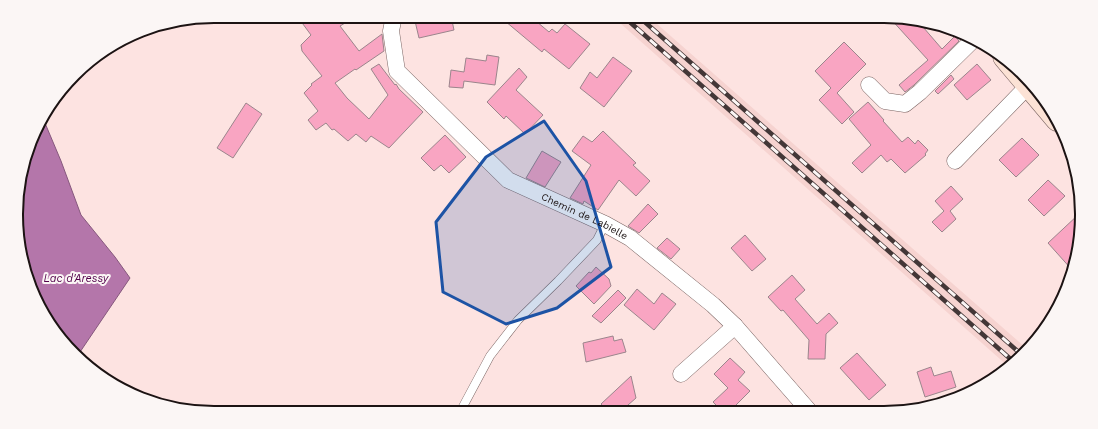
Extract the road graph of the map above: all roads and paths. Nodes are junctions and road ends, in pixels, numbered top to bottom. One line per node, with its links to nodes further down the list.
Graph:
1 (393, 23): 6 (street, Chemin de Labielle)
2 (969, 44): 3 (street)
3 (869, 85)
4 (1027, 87): 5 (street)
5 (955, 161)
6 (605, 224): 7 (street, Chemin de Labielle); 9 (lane)
7 (735, 326): 8 (street); 10 (street, Chemin de Labielle)
8 (681, 374)
9 (463, 406)
10 (803, 406)

